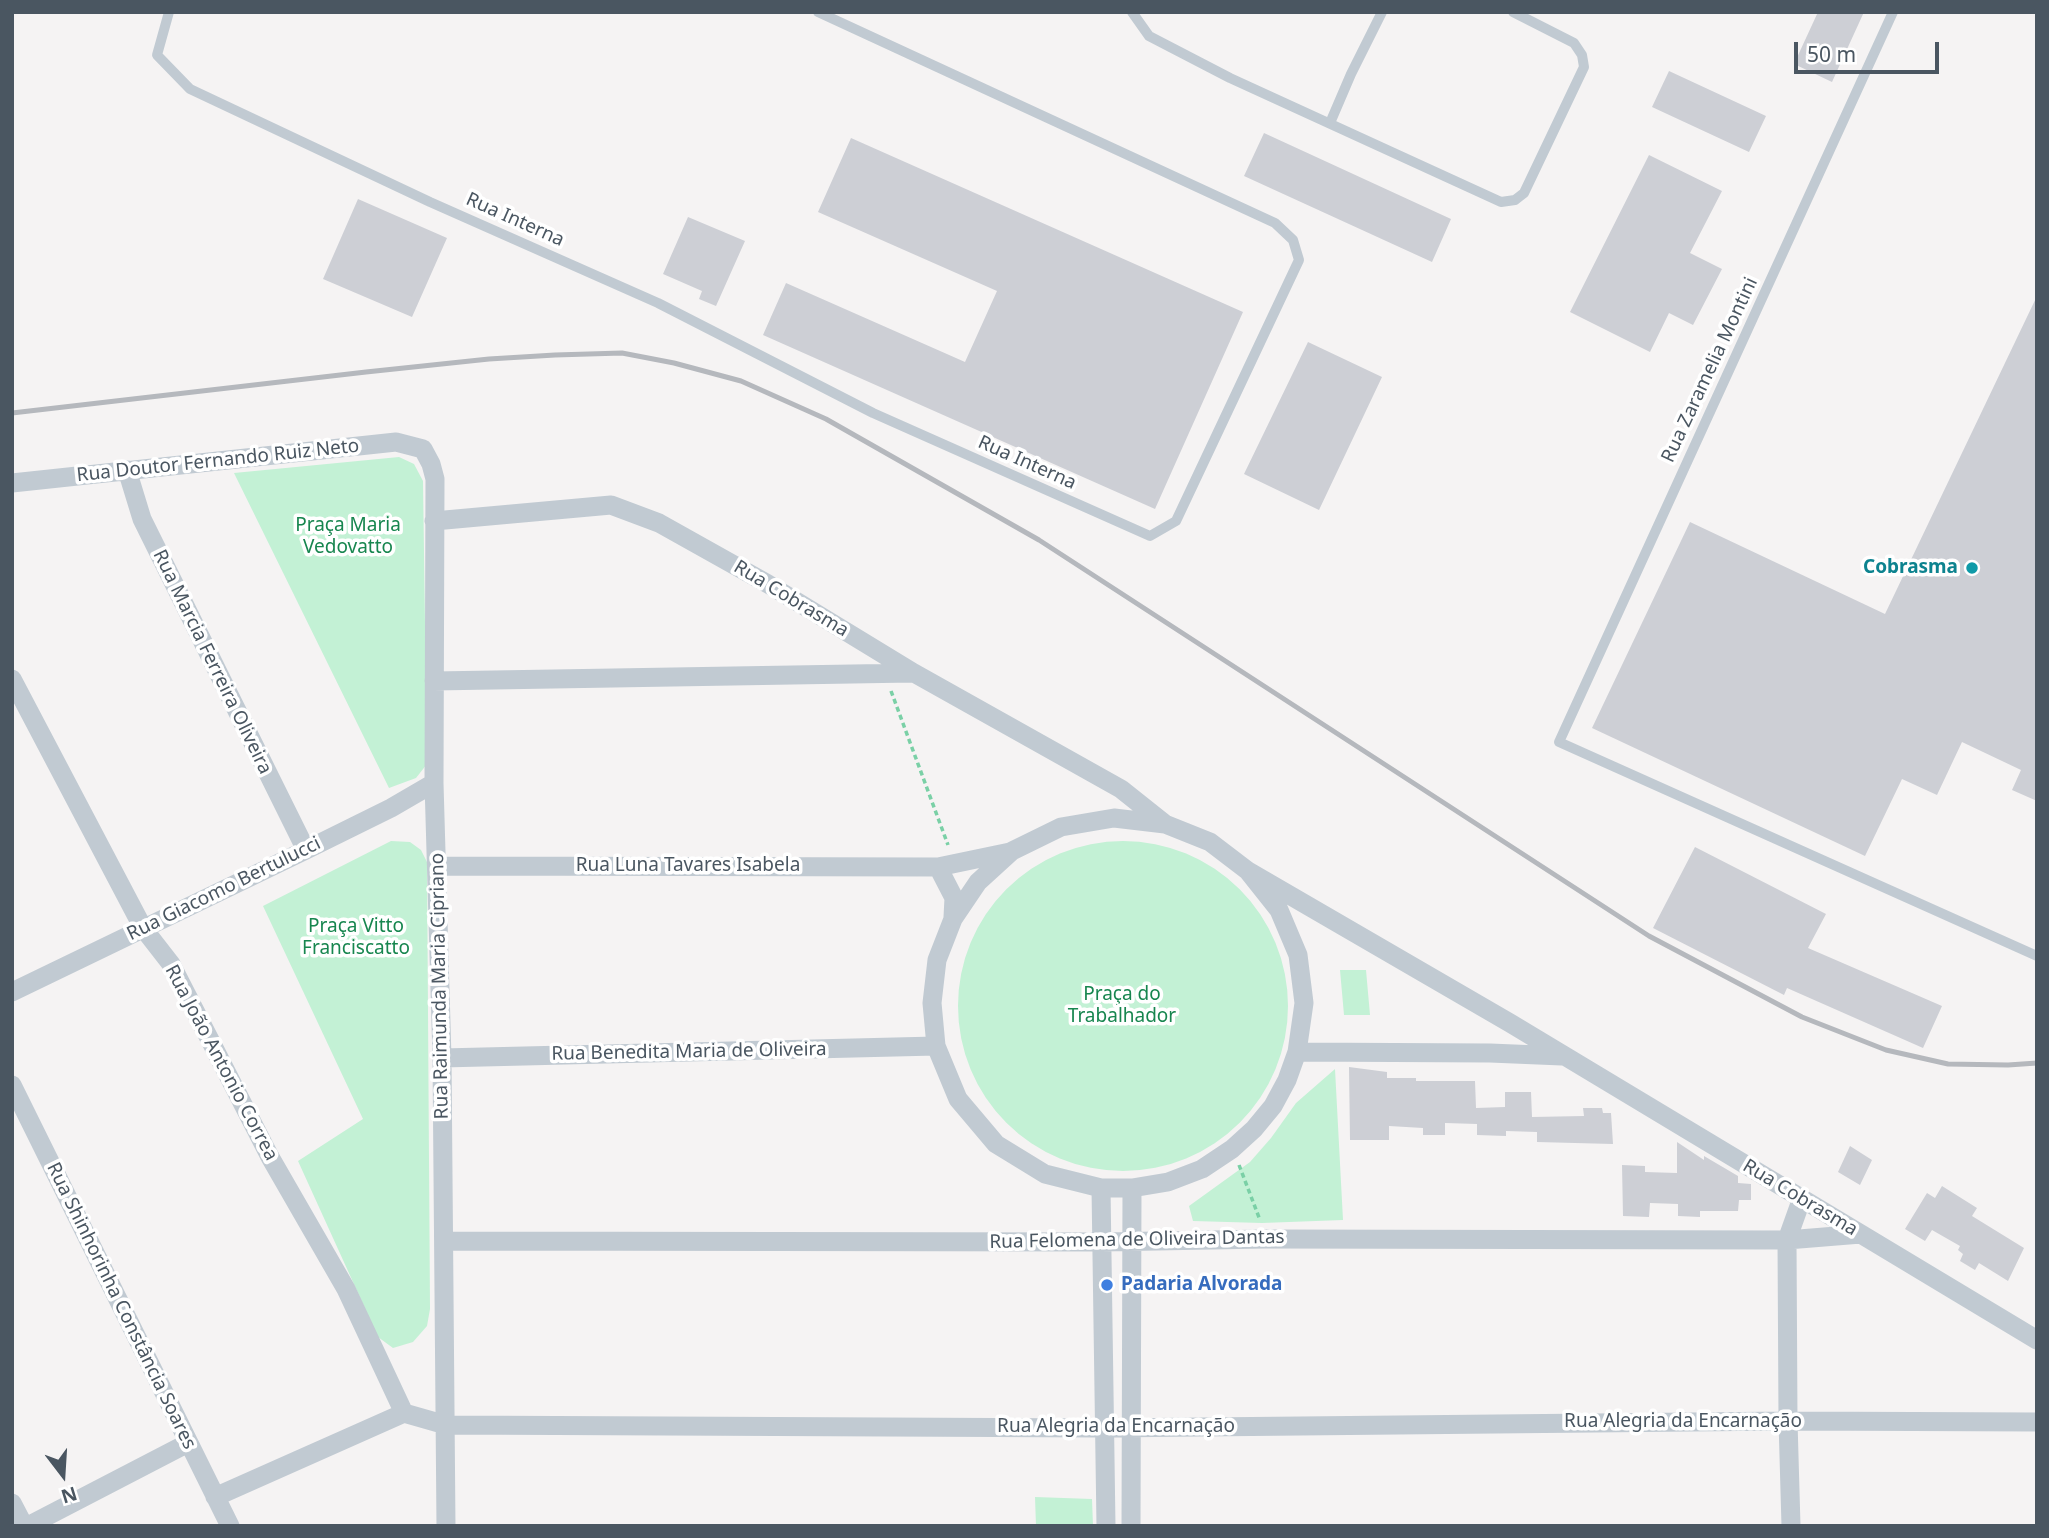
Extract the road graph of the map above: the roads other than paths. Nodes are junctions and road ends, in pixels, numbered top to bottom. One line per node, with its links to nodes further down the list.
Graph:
1 (169, 12): 2 (lane, Rua Interna)
2 (818, 12)
3 (1132, 12): 7 (lane)
4 (1382, 12): 7 (lane)
5 (1513, 12): 7 (lane)
6 (1893, 12): 26 (lane, Rua Zaramelia Montini)
7 (1330, 123)
8 (423, 449): 9 (street, Rua Doutor Fernando Ruiz Neto); 11 (street, Rua Raimunda Maria Cipriano)
9 (127, 470): 10 (street, Rua Doutor Fernando Ruiz Neto); 19 (street, Rua Marcia Ferreira Oliveira)
10 (12, 483)
11 (435, 521): 12 (street, Rua Cobrasma); 14 (street, Rua Raimunda Maria Cipriano)
12 (914, 673): 14 (street); 16 (street, Rua Cobrasma)
13 (12, 679): 25 (street, Rua João Antonio Correa)
14 (433, 681): 15 (street, Rua Raimunda Maria Cipriano)
15 (435, 783): 19 (street, Rua Giacomo Bertulucci); 22 (street, Rua Raimunda Maria Cipriano)
16 (1121, 789): 17 (street); 18 (street, Rua Cobrasma)
17 (1114, 818): 18 (street); 20 (street)
18 (1165, 824): 23 (street)
19 (306, 850): 25 (street, Rua Giacomo Bertulucci)
20 (1012, 851): 21 (street, Rua Luna Tavares Isabela); 24 (street)
21 (946, 864): 22 (street, Rua Luna Tavares Isabela); 24 (street)
22 (438, 866): 33 (street, Rua Raimunda Maria Cipriano)
23 (1248, 871): 28 (street, Rua Cobrasma); 30 (street)
24 (953, 919): 29 (street)
25 (143, 928): 27 (street, Rua Giacomo Bertulucci); 44 (street, Rua João Antonio Correa)
26 (2037, 956)
27 (12, 992)
28 (1510, 1023): 31 (street); 32 (street, Rua Cobrasma)
29 (936, 1046): 33 (street, Rua Benedita Maria de Oliveira); 35 (street)
30 (1297, 1052): 31 (street, Rua Cobrasma); 36 (street)
31 (1490, 1054): 32 (street, Rua Cobrasma)
32 (1563, 1056): 37 (street, Rua Cobrasma)
33 (442, 1058): 40 (street, Rua Raimunda Maria Cipriano)
34 (12, 1086): 50 (street, Rua Shinhorinha Constância Soares)
35 (1101, 1188): 36 (street); 41 (street)
36 (1132, 1188): 42 (street)
37 (1802, 1198): 38 (street, Rua Cobrasma); 39 (street)
38 (1861, 1234): 39 (street, Rua Felomena de Oliveira Dantas); 43 (street, Rua Cobrasma)
39 (1787, 1240): 42 (street, Rua Felomena de Oliveira Dantas); 45 (street)
40 (444, 1241): 41 (street, Rua Felomena de Oliveira Dantas); 47 (street, Rua Raimunda Maria Cipriano)
41 (1102, 1242): 42 (street, Rua Felomena de Oliveira Dantas); 49 (street)
42 (1132, 1242): 48 (street)
43 (2037, 1340)
44 (404, 1413): 47 (street, Rua Alegria da Encarnação); 51 (street)
45 (1788, 1421): 46 (street, Rua Alegria da Encarnação); 48 (street, Rua Alegria da Encarnação); 58 (street)
46 (2037, 1422)
47 (446, 1425): 49 (street, Rua Alegria da Encarnação); 55 (street, Rua Raimunda Maria Cipriano)
48 (1131, 1427): 49 (street, Rua Alegria da Encarnação); 57 (street)
49 (1104, 1428): 56 (street)
50 (188, 1443): 51 (street, Rua Shinhorinha Constância Soares); 53 (street)
51 (215, 1496): 54 (street, Rua Shinhorinha Constância Soares)
52 (12, 1503): 53 (street)
53 (26, 1526)
54 (230, 1526)
55 (446, 1526)
56 (1106, 1526)
57 (1132, 1526)
58 (1791, 1526)

